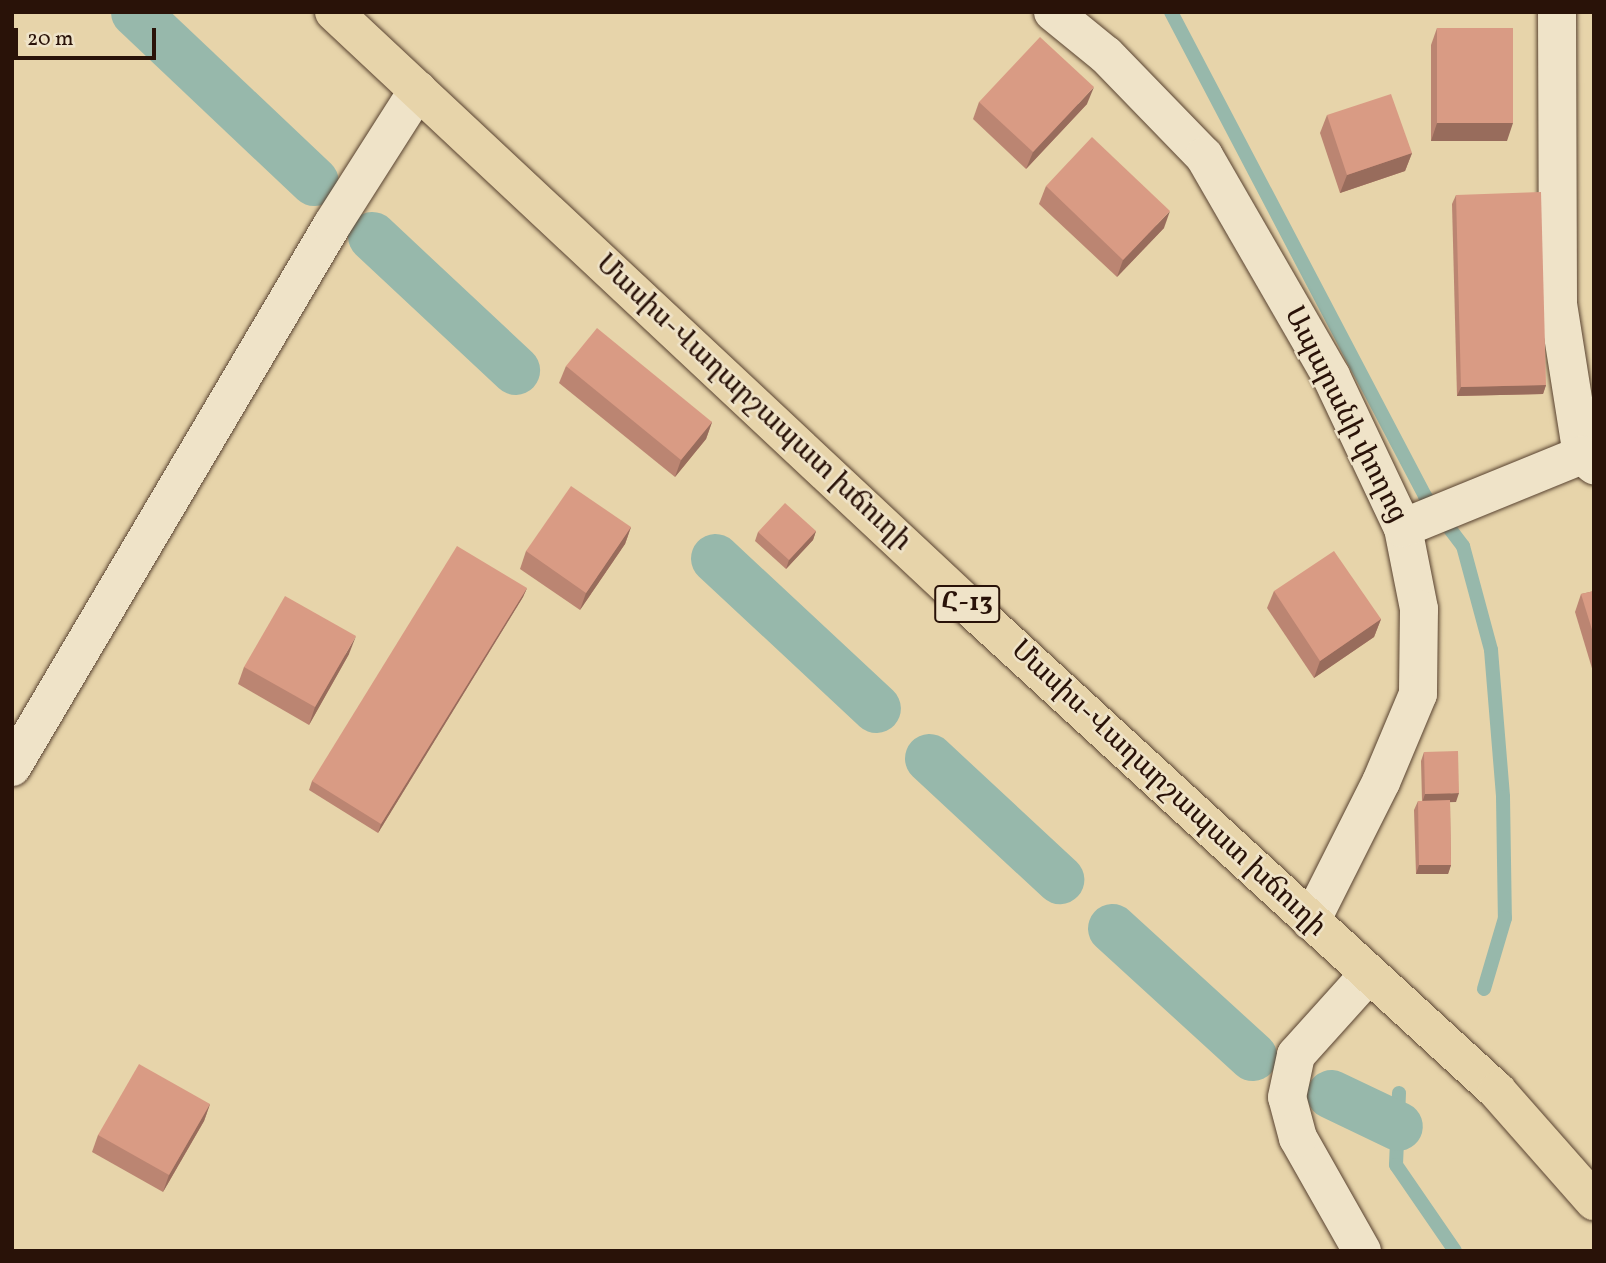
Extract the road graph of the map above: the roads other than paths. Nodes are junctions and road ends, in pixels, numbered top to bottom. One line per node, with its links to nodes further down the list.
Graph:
1 (334, 12): 4 (main road, Մասիս-Վաղարշապատ խճուղի / Հ-13)
2 (1053, 12): 6 (street, Ապարանի փողոց)
3 (1557, 12): 5 (street)
4 (418, 90): 7 (street); 8 (main road, Մասիս-Վաղարշապատ խճուղի / Հ-13)
5 (1588, 460): 6 (street)
6 (1403, 528): 8 (street, Ապարանի փողոց)
7 (12, 767)
8 (1311, 921): 9 (main road, Մասիս-Վաղարշապատ խճուղի / Հ-13)
9 (1368, 975): 10 (main road, Մասիս-Վաղարշապատ խճուղի / Հ-13); 11 (street)
10 (1594, 1201)
11 (1362, 1251)

